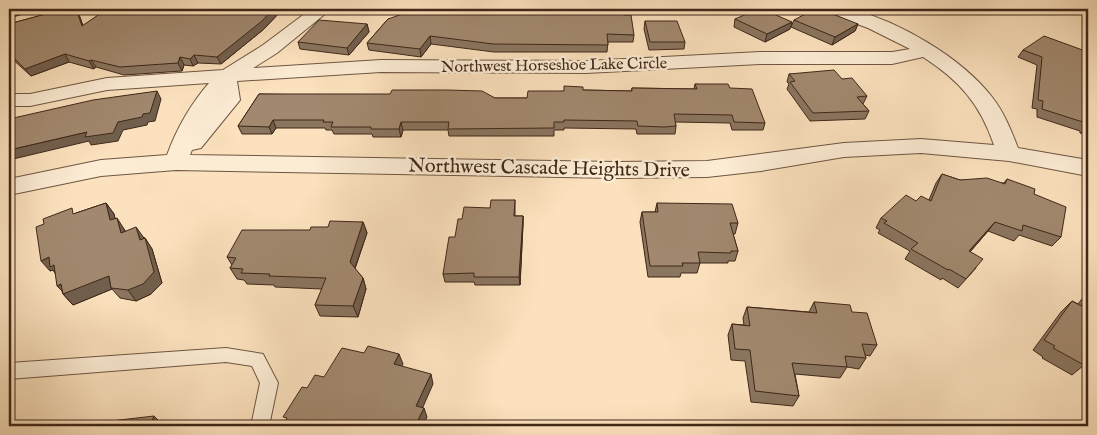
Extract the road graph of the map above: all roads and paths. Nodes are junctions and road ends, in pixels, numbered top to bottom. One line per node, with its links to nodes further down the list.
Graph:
1 (322, 9): 4 (street)
2 (833, 9): 3 (street)
3 (926, 51): 4 (street, Northwest Horseshoe Lake Circle); 6 (street)
4 (226, 77): 5 (street, Northwest Horseshoe Lake Circle); 7 (street)
5 (9, 100)
6 (1009, 154): 7 (street, Northwest Cascade Heights Drive); 8 (street, Northwest Cascade Heights Drive)
7 (176, 162): 9 (street, Northwest Cascade Heights Drive)
8 (1088, 168)
9 (9, 187)
10 (9, 371): 11 (lane)
11 (260, 426)

